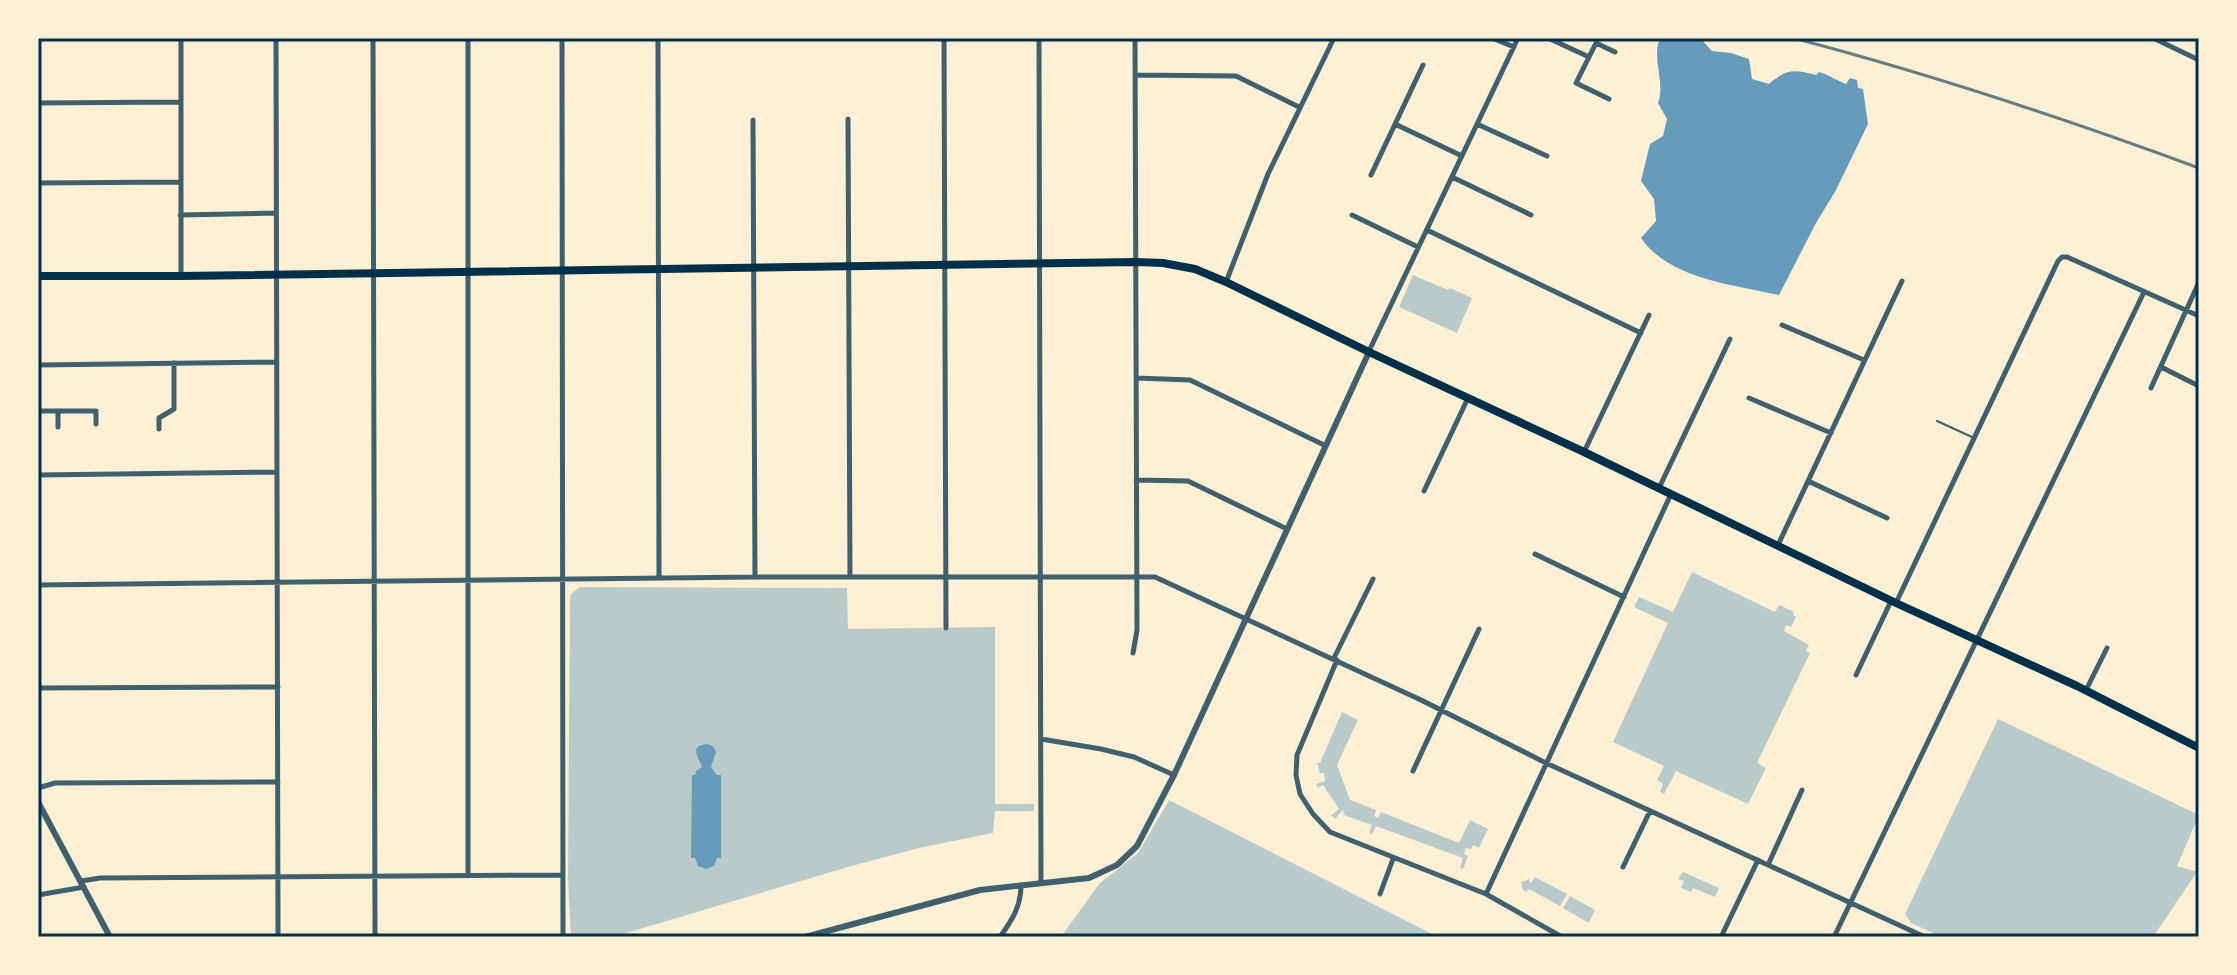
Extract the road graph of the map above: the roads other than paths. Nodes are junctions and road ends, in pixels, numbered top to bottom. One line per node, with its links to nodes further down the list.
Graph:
1 (181, 38): 22 (street)
2 (276, 38): 35 (street)
3 (373, 38): 49 (street)
4 (468, 38): 48 (street)
5 (562, 38): 46 (street)
6 (658, 38): 47 (street)
7 (944, 38): 43 (street)
8 (1039, 38): 44 (street)
9 (1135, 38): 20 (street)
10 (1334, 38): 24 (street)
11 (1492, 38): 15 (street)
12 (1518, 38): 15 (street)
13 (1548, 38): 17 (street)
14 (2153, 38): 18 (street)
15 (1514, 47): 28 (street)
16 (1615, 52): 17 (street)
17 (1589, 57): 21 (street)
18 (2199, 60)
19 (1423, 65): 27 (street)
20 (1135, 75): 24 (street); 41 (street)
21 (1609, 99)
22 (181, 102): 23 (street); 33 (street)
23 (38, 103)
24 (1299, 107): 54 (street)
25 (848, 119): 42 (street)
26 (753, 120): 45 (street)
27 (1395, 124): 29 (street); 31 (street)
28 (1477, 124): 29 (street); 30 (street)
29 (1462, 156): 32 (street)
30 (1547, 156)
31 (1371, 175)
32 (1452, 177): 38 (street); 39 (street)
33 (181, 182): 34 (street); 36 (street)
34 (38, 183)
35 (276, 213): 36 (street); 50 (street)
36 (180, 215): 52 (street)
37 (1352, 215): 40 (street)
38 (1531, 215)
39 (1427, 230): 40 (street); 61 (street)
40 (1418, 247): 63 (street)
41 (1136, 262): 44 (main road); 54 (main road); 69 (street)
42 (850, 265): 43 (main road); 45 (main road); 99 (street)
43 (945, 265): 44 (main road); 96 (street)
44 (1039, 265): 97 (street)
45 (754, 267): 47 (main road); 98 (street)
46 (562, 269): 47 (main road); 48 (main road); 101 (street)
47 (659, 269): 100 (street)
48 (467, 272): 49 (main road); 103 (street)
49 (374, 273): 50 (main road); 104 (street)
50 (276, 274): 52 (main road); 65 (street)
51 (38, 276): 52 (main road)
52 (181, 276)
53 (1902, 281): 64 (street)
54 (1226, 282): 63 (main road)
55 (2199, 282): 57 (street)
56 (2144, 292): 57 (street); 81 (street); 112 (street)
57 (2186, 310): 59 (street); 68 (street)
58 (1649, 315): 61 (street)
59 (2199, 316)
60 (1782, 325): 64 (street)
61 (1641, 333): 83 (street)
62 (1730, 339): 88 (street)
63 (1369, 352): 72 (main road); 82 (street)
64 (1864, 360): 80 (street)
65 (277, 362): 66 (street); 84 (street)
66 (174, 363): 67 (street); 79 (street)
67 (38, 365)
68 (2161, 367): 70 (street); 71 (street)
69 (1136, 378): 82 (street); 86 (street)
70 (2199, 386)
71 (2151, 388)
72 (1468, 398): 83 (main road); 89 (street)
73 (1749, 398): 80 (street)
74 (38, 411): 75 (street)
75 (58, 411): 77 (street); 78 (street)
76 (1937, 421): 81 (lane)
77 (96, 424)
78 (58, 427)
79 (159, 429)
80 (1831, 433): 87 (street)
81 (1975, 438): 108 (street)
82 (1326, 446): 92 (street)
83 (1584, 452): 88 (main road)
84 (277, 472): 85 (street); 105 (street)
85 (38, 475)
86 (1136, 480): 92 (street); 95 (street)
87 (1808, 481): 91 (street); 93 (street)
88 (1659, 488): 90 (main road)
89 (1424, 491)
90 (1671, 494): 93 (main road); 107 (street)
91 (1887, 518)
92 (1287, 529): 109 (street)
93 (1777, 546): 108 (main road)
94 (1535, 554): 107 (street)
95 (1135, 575): 97 (street); 109 (street); 114 (street)
96 (946, 576): 97 (street); 99 (street); 110 (street)
97 (1041, 576): 121 (street)
98 (755, 577): 99 (street); 100 (street)
99 (850, 577)
100 (659, 578): 101 (street)
101 (563, 579): 103 (street); 135 (street)
102 (1373, 579): 115 (street)
103 (467, 581): 104 (street); 137 (street)
104 (373, 582): 105 (street); 136 (street)
105 (278, 583): 106 (street); 117 (street)
106 (38, 585)
107 (1624, 597): 123 (street)
108 (1894, 602): 112 (main road); 116 (street)
109 (1245, 618): 115 (street); 125 (street)
110 (946, 628)
111 (1479, 629): 120 (street)
112 (1975, 639): 119 (main road); 145 (street)
113 (2107, 648): 119 (street)
114 (1133, 653)
115 (1335, 659): 120 (street); 131 (street)
116 (1856, 675)
117 (278, 687): 118 (street); 126 (street)
118 (38, 688)
119 (2086, 690): 122 (main road)
120 (1441, 711): 123 (street); 124 (street)
121 (1041, 739): 125 (street); 139 (street)
122 (2199, 748)
123 (1546, 763): 130 (street); 143 (street)
124 (1413, 771)
125 (1174, 775): 139 (street)
126 (278, 782): 127 (street); 138 (street)
127 (38, 788)
128 (1802, 790): 133 (street)
129 (38, 802): 140 (street)
130 (1650, 811): 132 (street); 134 (street)
131 (1393, 859): 142 (street); 143 (street)
132 (1758, 860): 133 (street); 153 (street)
133 (1768, 865): 145 (street)
134 (1623, 867)
135 (562, 875): 137 (street); 149 (street)
136 (374, 876): 137 (street); 138 (street); 148 (street)
137 (468, 876)
138 (278, 877): 140 (street); 147 (street)
139 (1041, 883): 141 (street)
140 (83, 884): 144 (street); 146 (street)
141 (1021, 885): 150 (street); 151 (street)
142 (1380, 894)
143 (1486, 894): 152 (street)
144 (38, 895)
145 (1850, 903): 154 (street); 155 (street)
146 (110, 937)
147 (278, 937)
148 (375, 937)
149 (563, 937)
150 (805, 937)
151 (1000, 937)
152 (1562, 937)
153 (1721, 937)
154 (1834, 937)
155 (1925, 937)

